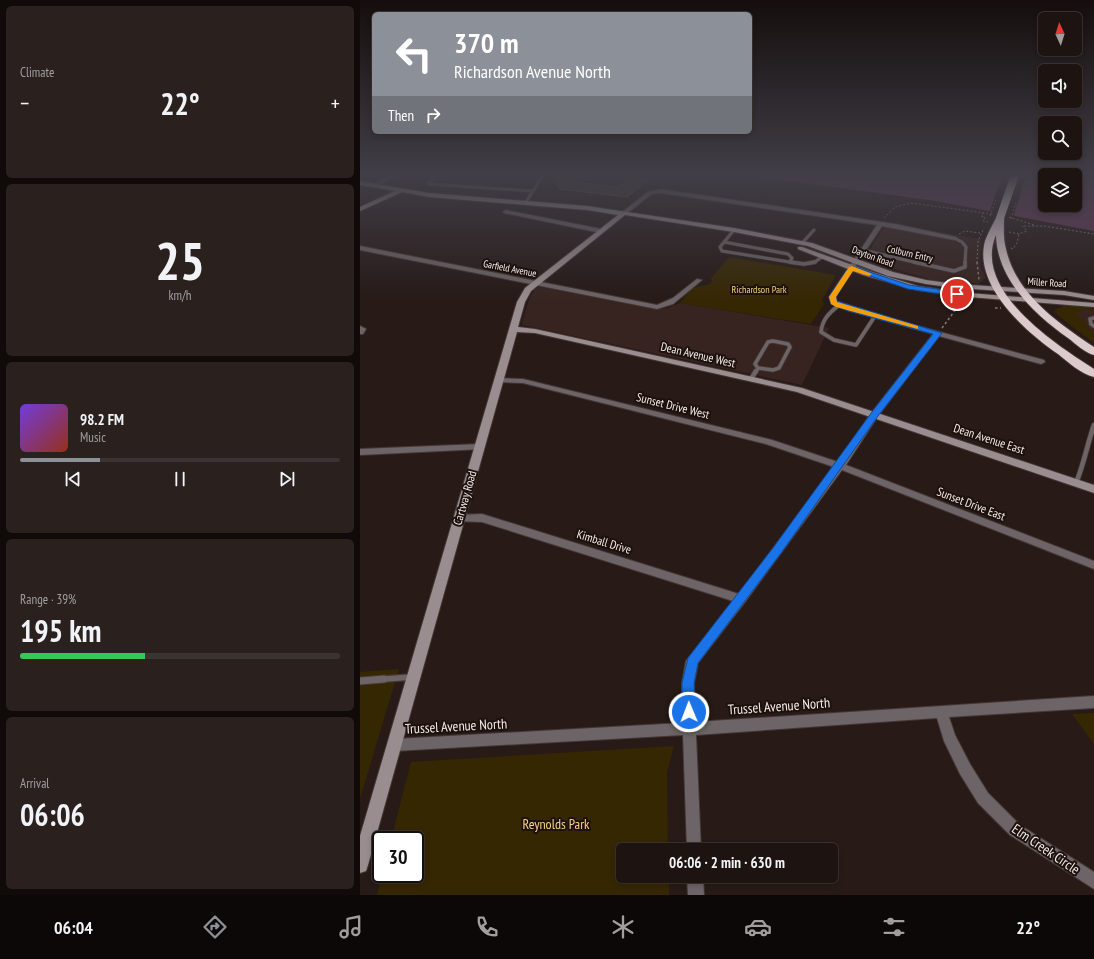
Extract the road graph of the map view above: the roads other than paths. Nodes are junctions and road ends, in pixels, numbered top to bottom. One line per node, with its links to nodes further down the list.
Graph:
1 (1001, 216): 20 (highway); 21 (highway)
2 (524, 217): 8 (street)
3 (619, 217): 8 (street, Cartway Road)
4 (647, 217): 9 (street, Dayton Road)
5 (831, 217): 6 (street, Cartway Road)
6 (880, 224): 10 (street); 14 (street)
7 (814, 230): 12 (lane)
8 (601, 231): 19 (street, Cartway Road)
9 (733, 231): 11 (lane); 12 (street, Dayton Road); 15 (street, Dayton Road)
10 (954, 238): 14 (lane, Colburn Entry)
11 (724, 242): 16 (lane); 16 (lane)
12 (803, 242): 17 (street, Dayton Road)
13 (360, 248): 19 (street, Garfield Avenue)
14 (863, 250): 17 (street)
15 (823, 256): 16 (lane); 17 (street, Dayton Road)
16 (790, 262)
17 (854, 264): 20 (street, Dayton Road); 22 (street, Dayton Road); 26 (street)
18 (699, 280): 19 (street, Garfield Avenue)
19 (536, 284): 30 (street, Cartway Road)
20 (998, 289): 21 (street, Miller Road); 22 (highway)
21 (1022, 290): 23 (street, Miller Road); 24 (highway)
22 (1004, 298): 24 (street, Miller Road); 35 (highway)
23 (1094, 298)
24 (1030, 300): 25 (street, Miller Road); 32 (highway)
25 (1094, 305)
26 (838, 306): 27 (street); 27 (lane)
27 (876, 316): 31 (street)
28 (1094, 318): 29 (lane)
29 (1094, 326)
30 (514, 329): 36 (street, Dean Avenue West); 37 (street, Cartway Road)
31 (938, 333): 33 (street); 38 (street)
32 (1094, 352)
33 (1041, 362)
34 (758, 368): 34 (lane); 36 (lane)
35 (1094, 374)
36 (751, 379): 38 (street, Dean Avenue West)
37 (499, 380): 40 (street, Cartway Road); 42 (street, Sunset Drive West)
38 (875, 414): 42 (street); 43 (street, Dean Avenue East)
39 (1094, 425): 43 (lane)
40 (480, 447): 41 (street); 45 (street, Cartway Road)
41 (360, 452)
42 (840, 466): 46 (street, Sunset Drive East); 47 (street)
43 (1076, 483): 44 (street, Dean Avenue East)
44 (1094, 489)
45 (459, 518): 47 (street, Kimball Drive); 48 (street, Cartway Road)
46 (1094, 565)
47 (741, 599): 52 (street)
48 (414, 677): 49 (lane); 53 (street, Cartway Road)
49 (360, 681)
50 (1094, 702): 51 (street, Trussel Avenue North)
51 (941, 711): 52 (street, Trussel Avenue North); 57 (street, Elm Creek Circle)
52 (689, 728): 53 (street, Trussel Avenue North); 55 (street)
53 (395, 745): 54 (street, Cartway Road)
54 (365, 828): 56 (street, Cartway Road)
55 (694, 843)
56 (360, 865)
57 (1094, 881)
58 (695, 883): 59 (street)
59 (696, 895)

